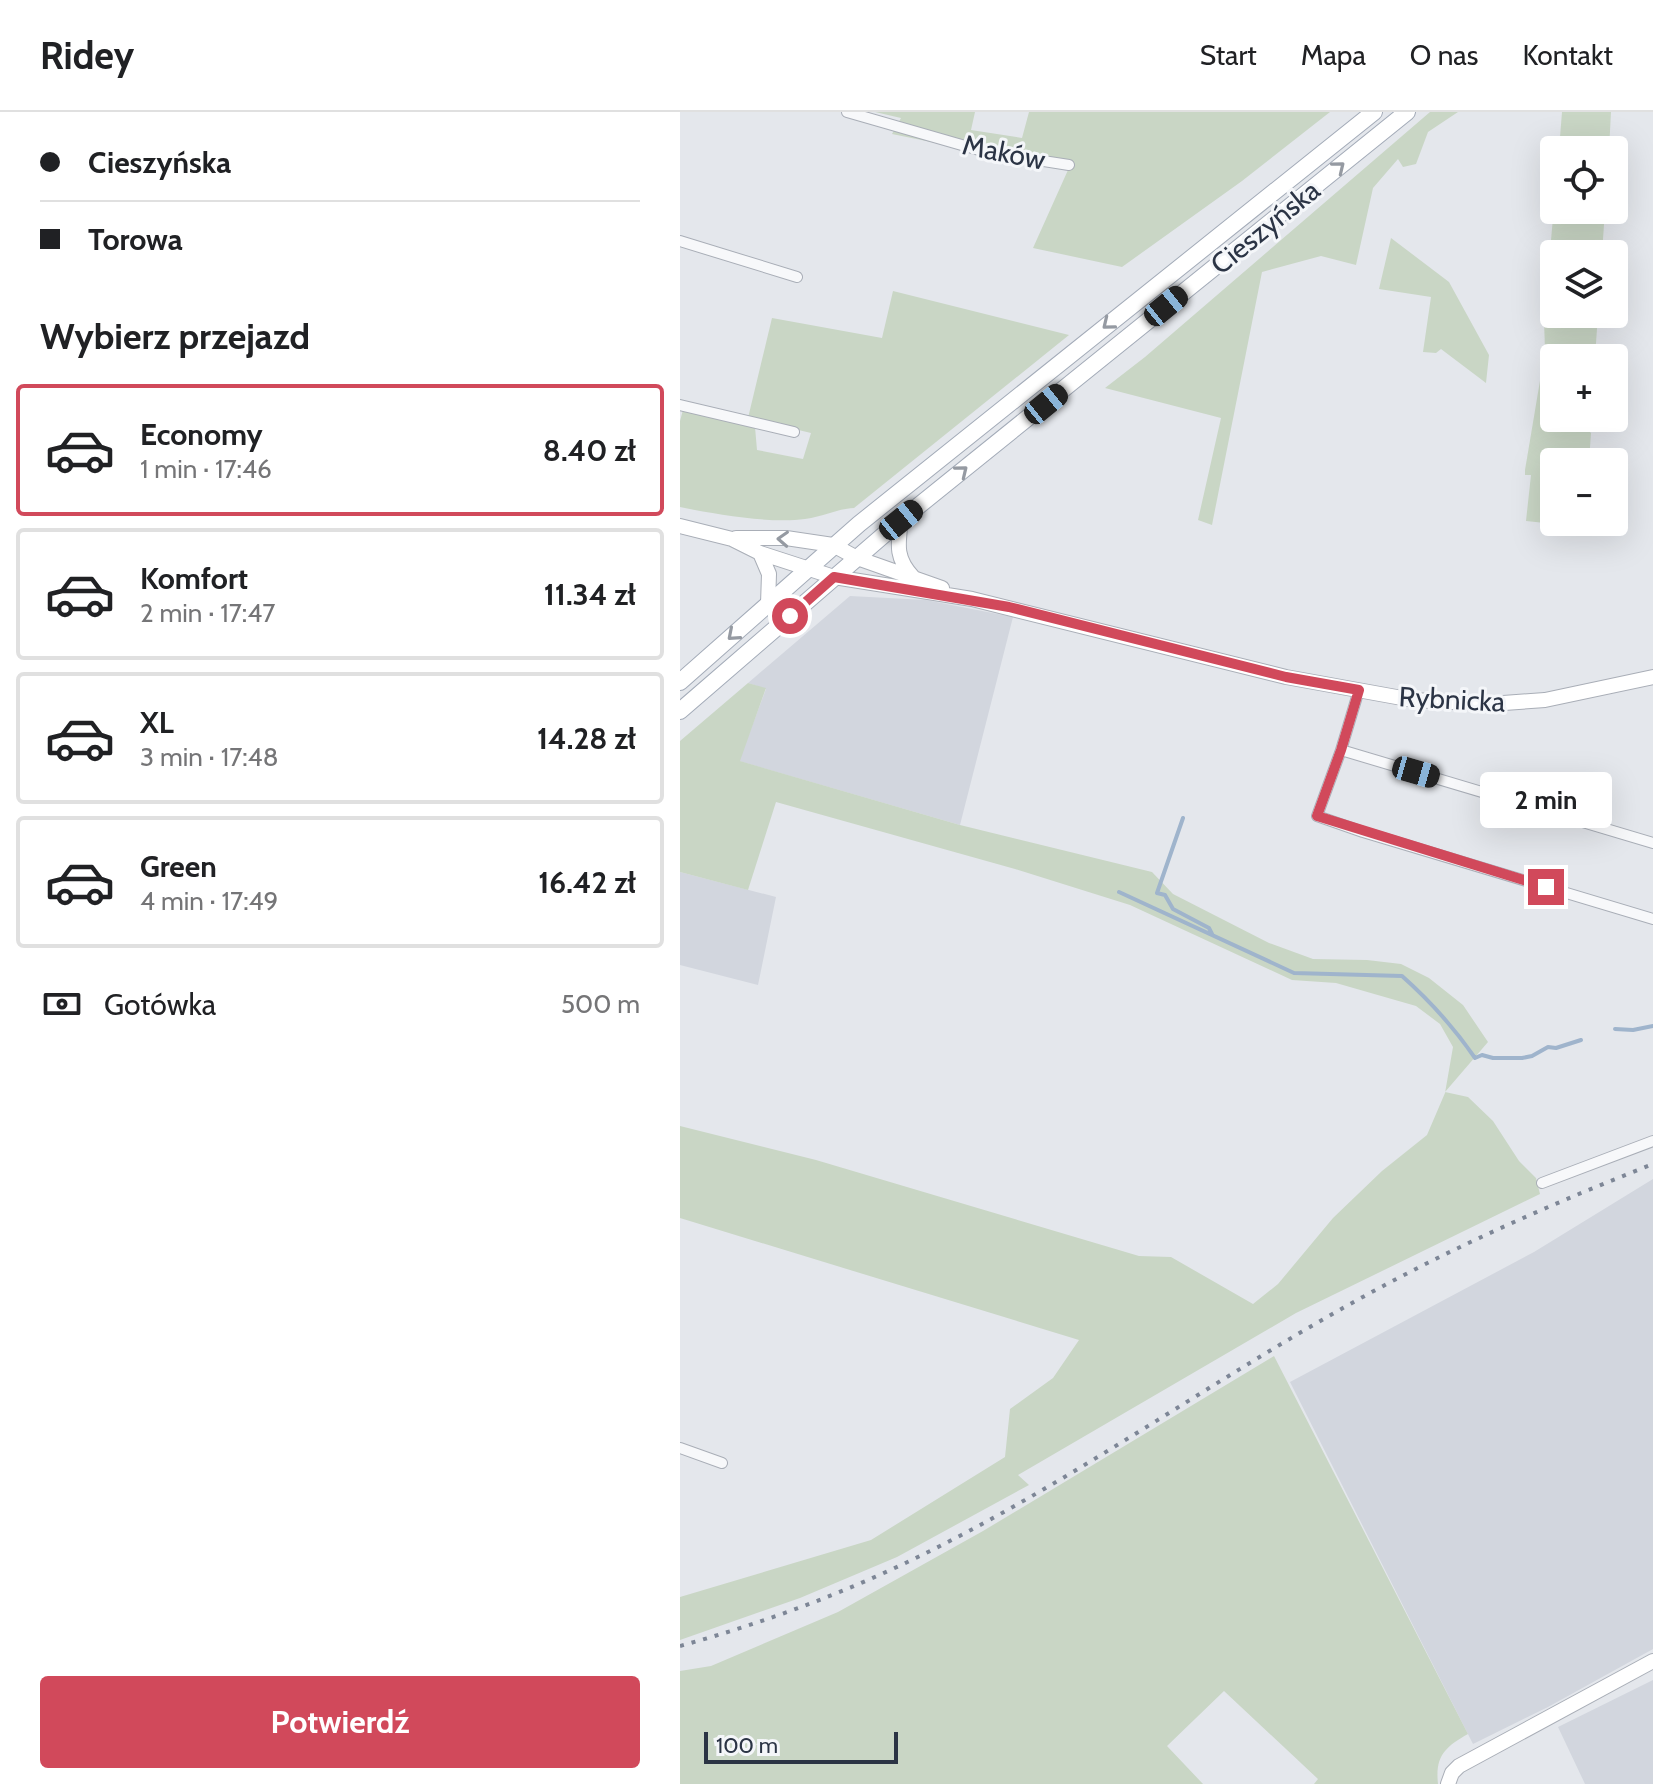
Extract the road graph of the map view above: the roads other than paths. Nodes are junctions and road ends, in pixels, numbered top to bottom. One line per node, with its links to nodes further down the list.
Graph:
1 (847, 112): 4 (street, Maków)
2 (1374, 112): 12 (main road, Cieszyńska, one-way to 12)
3 (1407, 112): 9 (main road, Cieszyńska, one-way to 3)
4 (1069, 165)
5 (680, 241): 6 (street)
6 (797, 277)
7 (680, 405): 8 (street)
8 (794, 432)
9 (901, 520): 14 (main road, Cieszyńska); 17 (street)
10 (680, 526): 11 (street)
11 (732, 539): 12 (street, Rybnicka, one-way to 11); 13 (street, Rybnicka)
12 (833, 545): 14 (street, Rybnicka); 15 (main road, Cieszyńska)
13 (760, 553): 15 (street, Rybnicka); 19 (street)
14 (857, 558): 16 (main road, Cieszyńska); 17 (street, Rybnicka)
15 (808, 569): 16 (street, Rybnicka); 19 (main road, Cieszyńska)
16 (834, 577): 18 (street, Rybnicka); 23 (main road, Cieszyńska)
17 (913, 577): 18 (street, Rybnicka)
18 (972, 599): 22 (street, Rybnicka)
19 (768, 604): 21 (main road, Cieszyńska, one-way to 21)
20 (1653, 677): 22 (street, Rybnicka)
21 (680, 682)
22 (1359, 690): 24 (street)
23 (680, 711)
24 (1341, 750): 25 (street); 26 (street)
25 (1653, 843)
26 (1653, 919)
27 (1653, 1141): 28 (street)
28 (1542, 1183)
29 (680, 1448): 30 (street)
30 (722, 1463)
31 (1653, 1661): 32 (street)
32 (1448, 1784)

